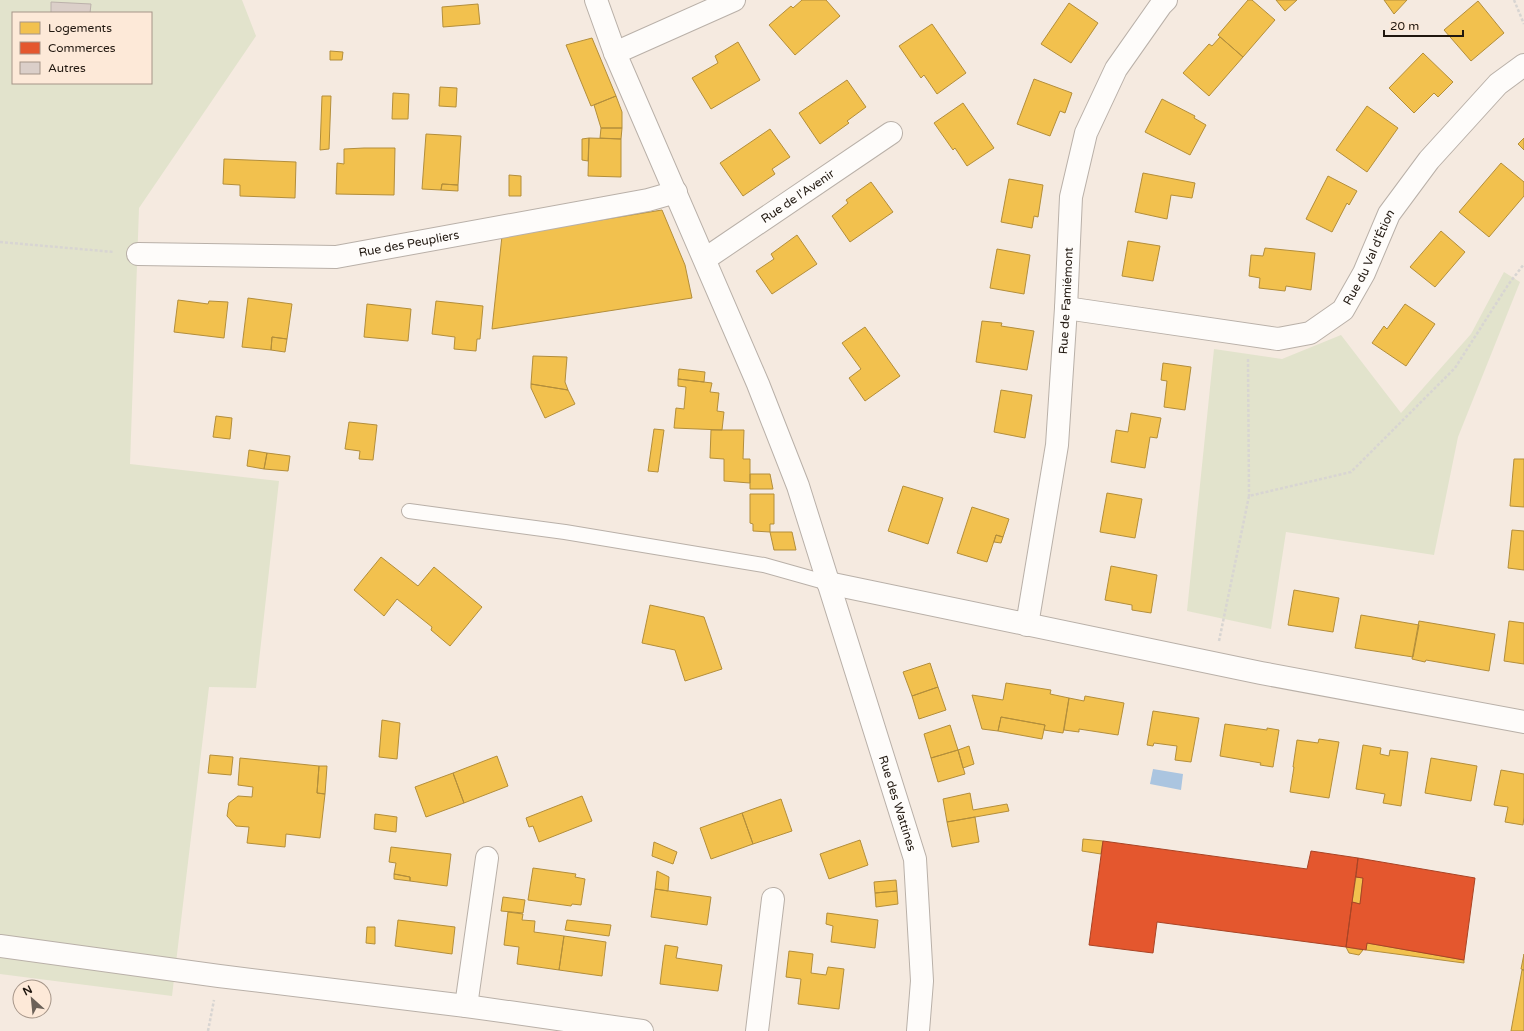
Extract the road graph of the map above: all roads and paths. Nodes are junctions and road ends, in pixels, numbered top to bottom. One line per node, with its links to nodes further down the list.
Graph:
1 (596, 0): 6 (street)
2 (734, 0): 6 (street)
3 (1166, 0): 14 (street, Rue de Famiémont)
4 (1514, 0): 5 (path)
5 (1524, 24)
6 (615, 53): 9 (street)
7 (1524, 65): 15 (street, Rue du Val d'Étion)
8 (891, 133): 12 (street, Rue de l'Avenir)
9 (676, 192): 11 (street, Rue des Peupliers); 12 (street, Rue des Wattines)
10 (0, 242): 11 (path)
11 (138, 254)
12 (705, 259): 18 (street, Rue des Wattines)
13 (1524, 264): 16 (path)
14 (1066, 308): 15 (street, Rue du Val d'Étion); 19 (street, Rue de Famiémont)
15 (1248, 335): 16 (path)
16 (1249, 496): 20 (path)
17 (409, 511): 18 (lane)
18 (828, 583): 19 (street); 30 (street, Rue des Wattines)
19 (1027, 625): 20 (street)
20 (1215, 663): 21 (street)
21 (1524, 722)
22 (487, 858): 26 (street)
23 (772, 898): 29 (street)
24 (0, 946): 25 (street)
25 (219, 976): 26 (street); 27 (path)
26 (466, 1006): 28 (street)
27 (208, 1031)
28 (642, 1031)
29 (757, 1031)
30 (918, 1031)

